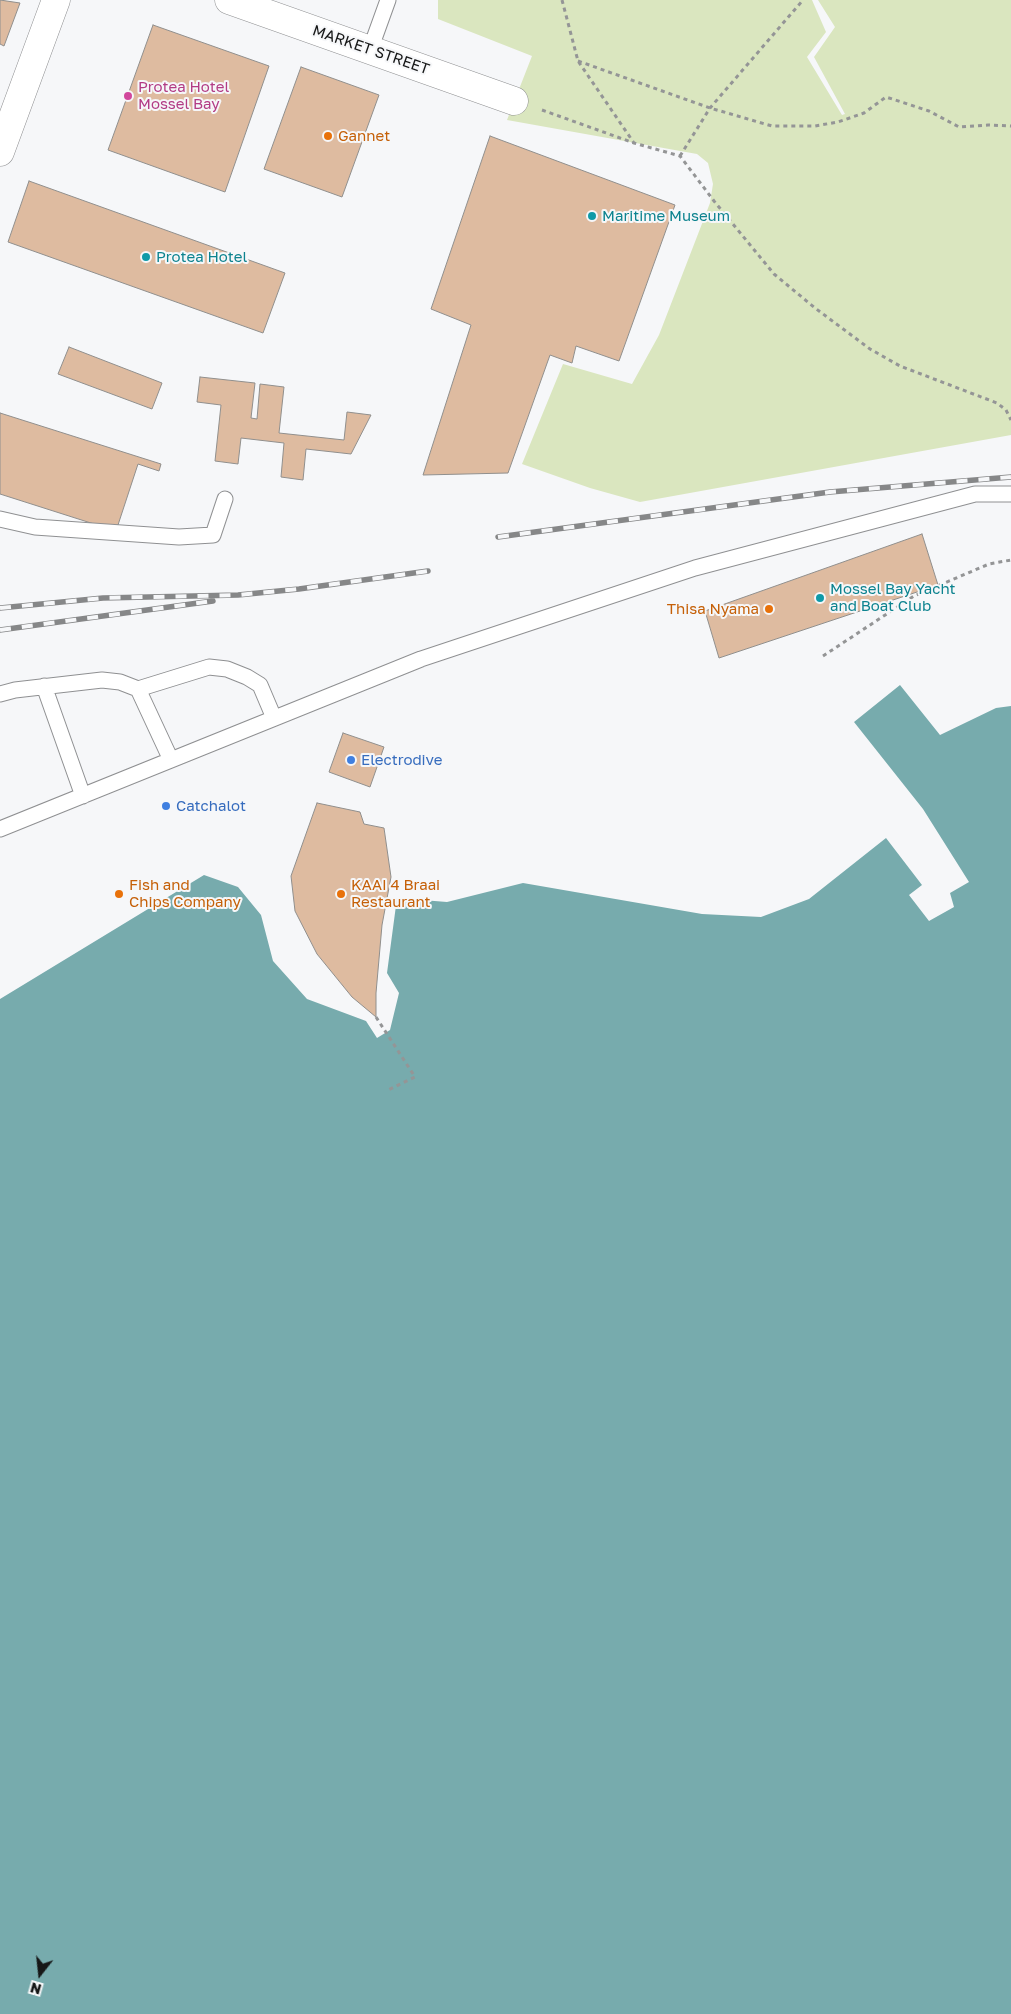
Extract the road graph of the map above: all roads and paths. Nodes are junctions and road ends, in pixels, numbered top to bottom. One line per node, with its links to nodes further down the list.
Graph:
1 (56, 0): 12 (street)
2 (229, 0): 6 (street, MARKET STREET)
3 (388, 0): 6 (lane)
4 (562, 0): 7 (path)
5 (803, 0): 9 (path)
6 (370, 50): 8 (street, MARKET STREET)
7 (578, 61): 9 (path); 11 (path)
8 (514, 101): 11 (path)
9 (710, 108): 10 (path); 13 (path)
10 (1011, 126)
11 (634, 143): 13 (path)
12 (0, 152)
13 (680, 156): 14 (path)
14 (1011, 420)
15 (1011, 494): 23 (lane)
16 (225, 499): 17 (lane)
17 (0, 519)
18 (1011, 560): 19 (path)
19 (823, 656)
20 (44, 686): 21 (lane); 22 (lane); 25 (lane)
21 (138, 690): 23 (lane); 24 (lane)
22 (0, 694)
23 (274, 718): 24 (lane)
24 (171, 760): 25 (lane)
25 (83, 796): 26 (lane)
26 (0, 828)
27 (376, 1017): 28 (path)
28 (388, 1090)

